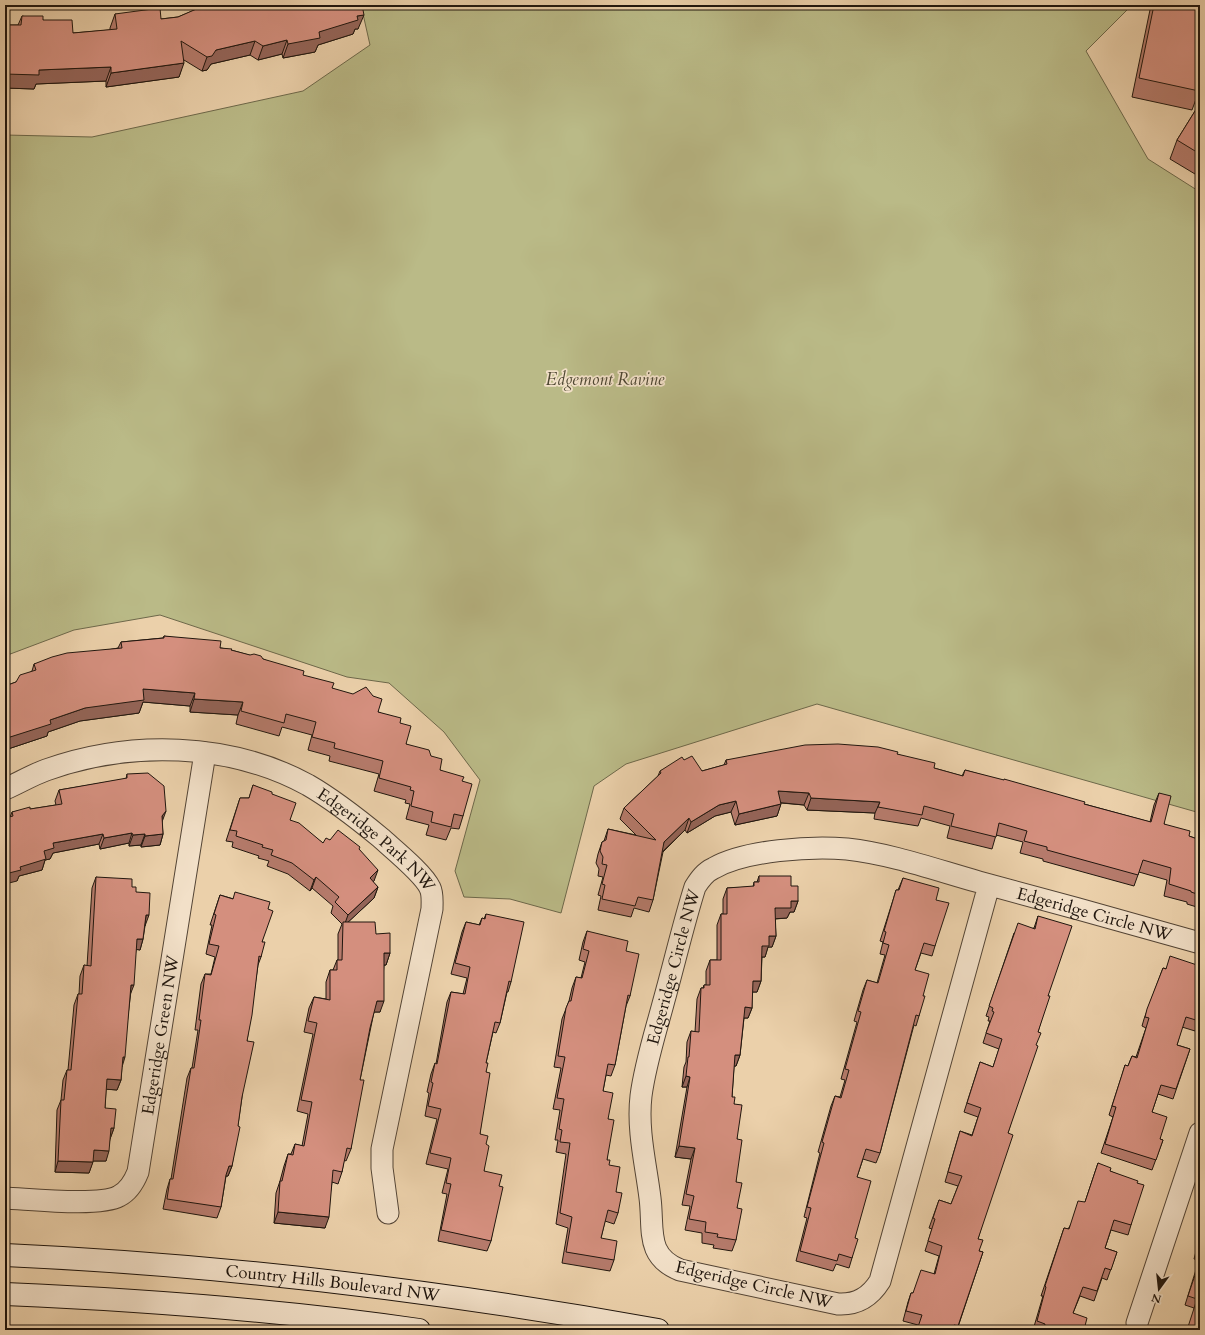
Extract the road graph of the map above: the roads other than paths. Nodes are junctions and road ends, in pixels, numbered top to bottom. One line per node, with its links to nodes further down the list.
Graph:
1 (206, 753): 2 (street, Edgeridge Park NW); 6 (street, Edgeridge Green NW); 7 (street, Edgeridge Park NW)
2 (5, 789)
3 (990, 885): 3 (street, Edgeridge Circle NW); 4 (street, Edgeridge Circle NW)
4 (1200, 942)
5 (1200, 1133): 10 (street)
6 (5, 1198)
7 (388, 1213)
8 (5, 1255): 12 (main road, Country Hills Boulevard NW)
9 (5, 1294): 11 (main road)
10 (1137, 1323)
11 (419, 1330)
12 (658, 1330)

